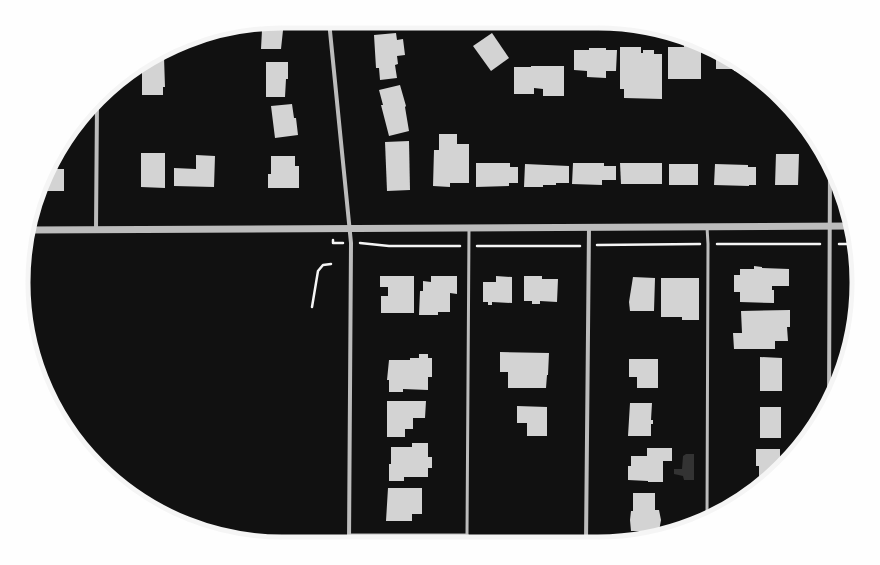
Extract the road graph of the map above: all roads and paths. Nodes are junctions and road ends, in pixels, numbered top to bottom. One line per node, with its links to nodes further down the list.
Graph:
1 (330, 28): 9 (street)
2 (97, 109): 10 (street)
3 (830, 178): 6 (street)
4 (589, 226): 5 (street); 8 (street); 18 (street)
5 (707, 226): 6 (street); 15 (lane)
6 (829, 226): 7 (street); 14 (street)
7 (845, 226)
8 (469, 227): 9 (street); 17 (lane)
9 (350, 228): 10 (street); 16 (street)
10 (96, 229): 11 (street)
11 (34, 230)
12 (331, 264): 13 (path)
13 (312, 307)
14 (829, 389)
15 (707, 512)
16 (349, 535): 17 (lane)
17 (467, 535)
18 (586, 537)

